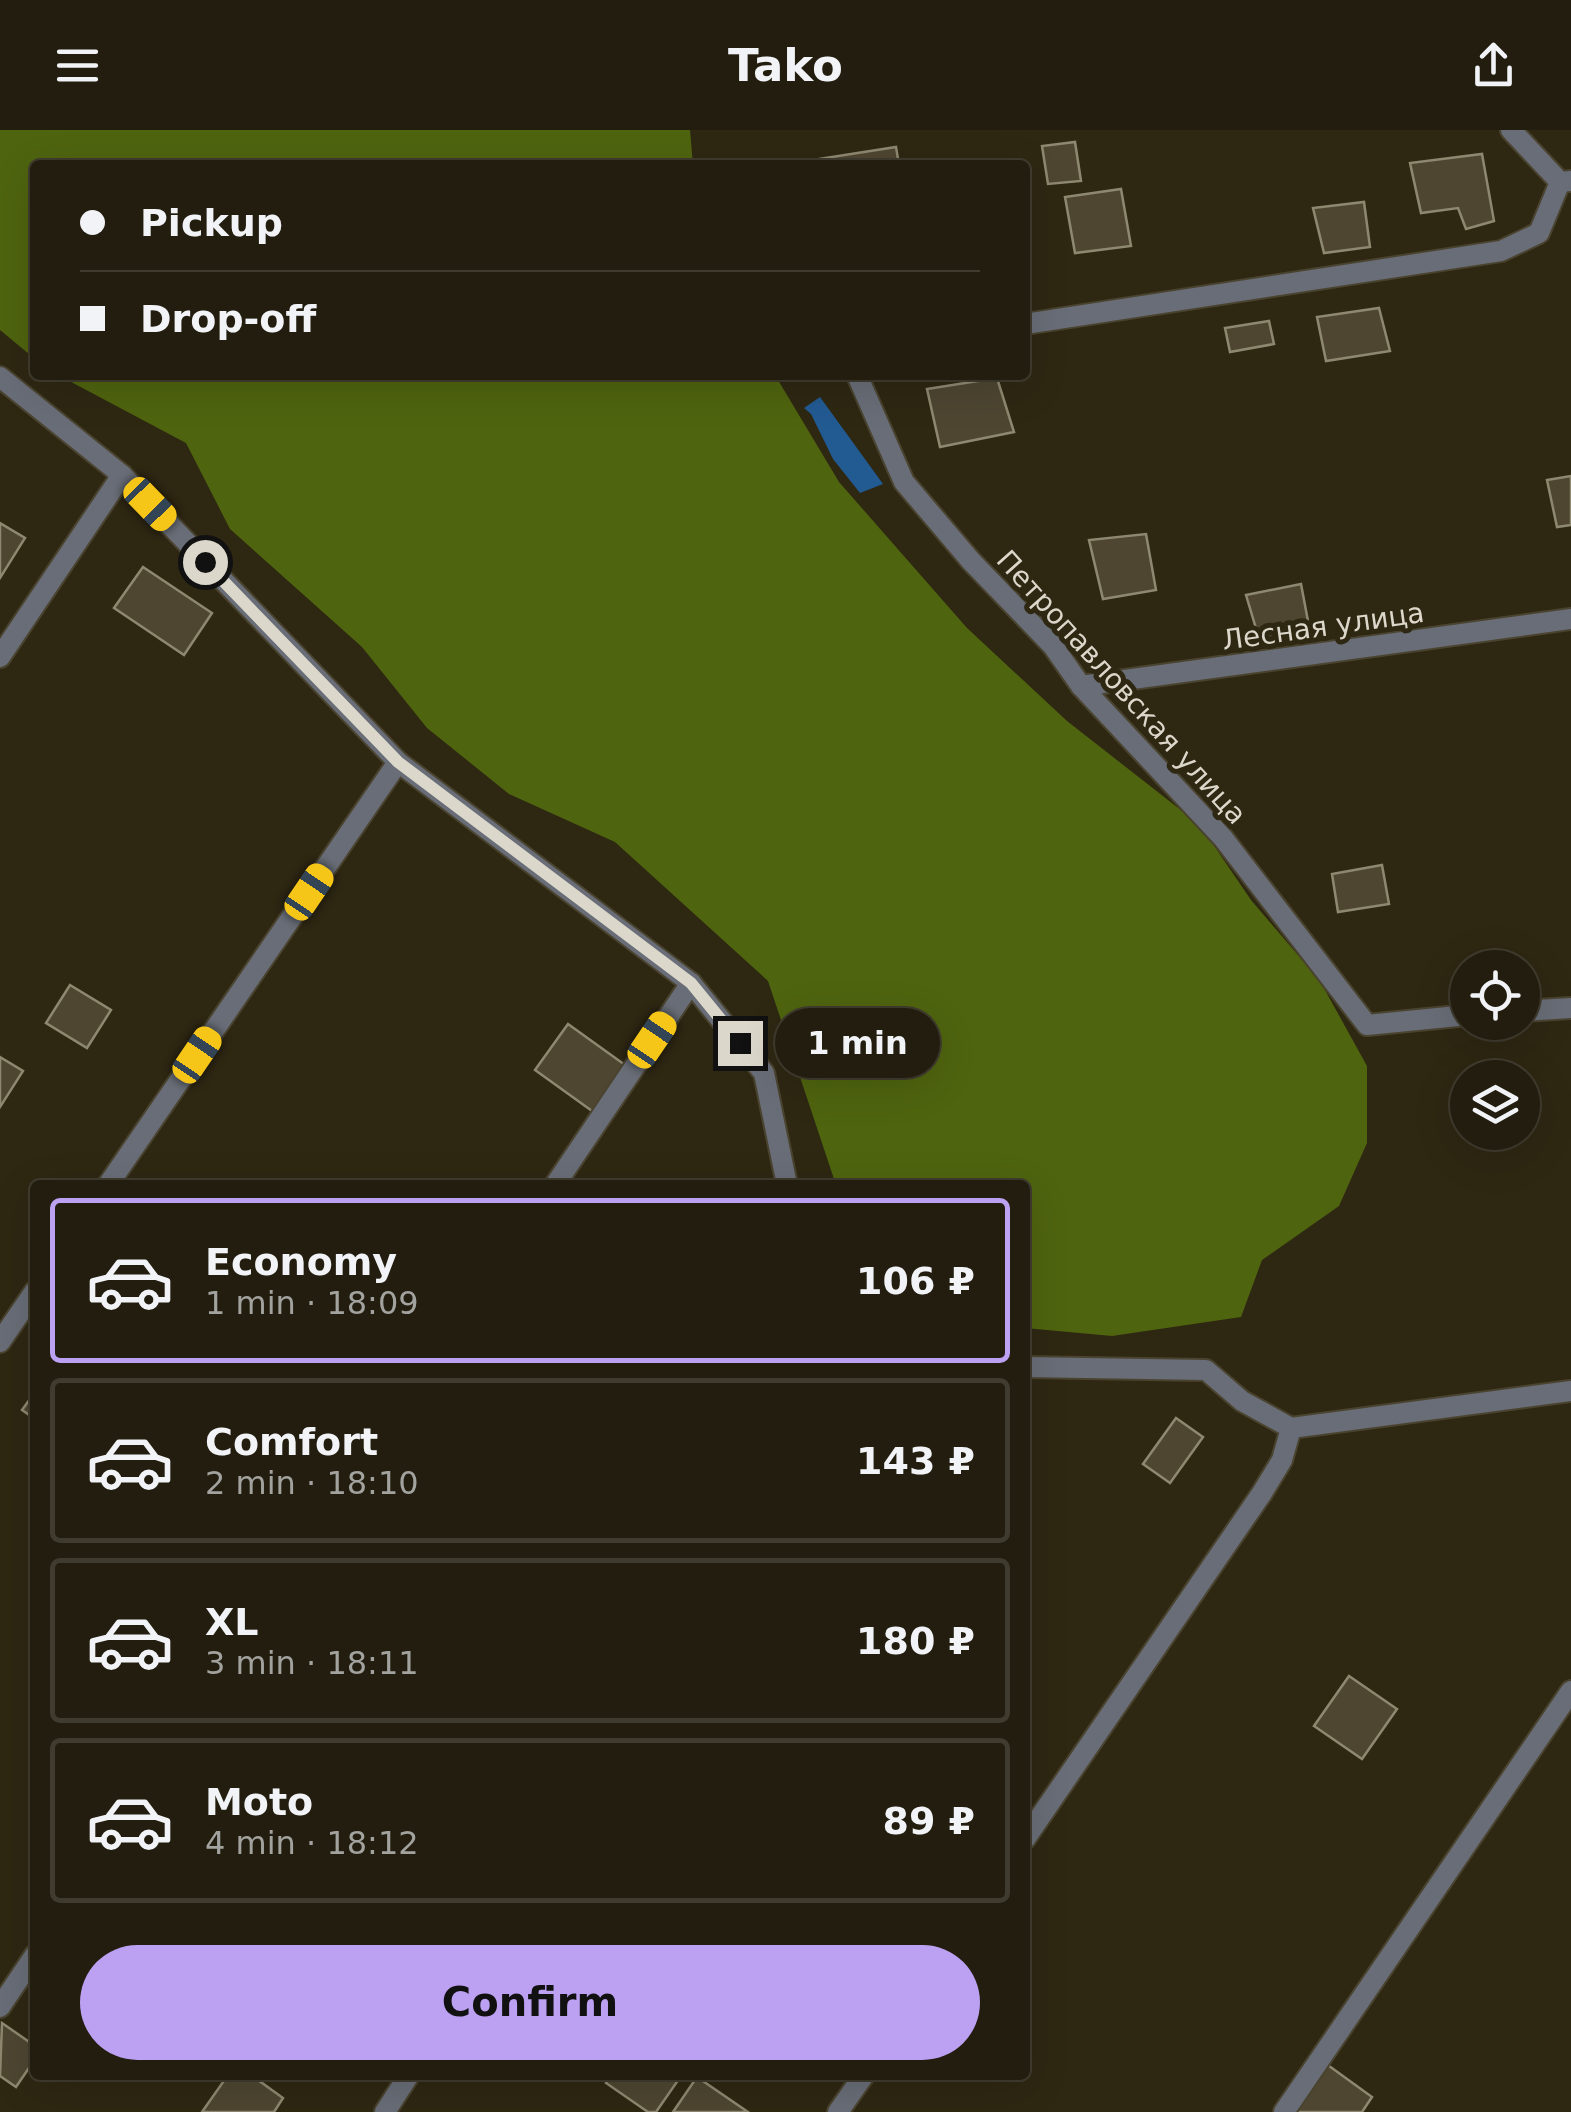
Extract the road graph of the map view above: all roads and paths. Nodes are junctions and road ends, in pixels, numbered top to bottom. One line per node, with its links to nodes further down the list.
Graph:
1 (1510, 130): 2 (street)
2 (1566, 181): 3 (street)
3 (1030, 323)
4 (0, 378): 6 (street)
5 (859, 380): 9 (street, Петропавловская улица)
6 (122, 476): 8 (street); 10 (street)
7 (1571, 620): 9 (street, Лесная улица)
8 (0, 656)
9 (1082, 686): 14 (street, Петропавловская улица)
10 (398, 762): 11 (street); 15 (street)
11 (691, 983): 16 (street); 17 (street)
12 (1571, 1008): 13 (street)
13 (1540, 1010)
14 (1450, 1017)
15 (111, 1180)
16 (557, 1180)
17 (786, 1180)
18 (30, 1298): 19 (street)
19 (0, 1342)
20 (1030, 1367): 22 (street)
21 (1571, 1392): 22 (street)
22 (1292, 1428): 24 (street)
23 (1571, 1691): 31 (street)
24 (1030, 1832)
25 (30, 1963): 26 (street)
26 (0, 2007)
27 (406, 2080): 29 (street)
28 (860, 2080): 30 (street)
29 (385, 2112)
30 (838, 2112)
31 (1284, 2112)

